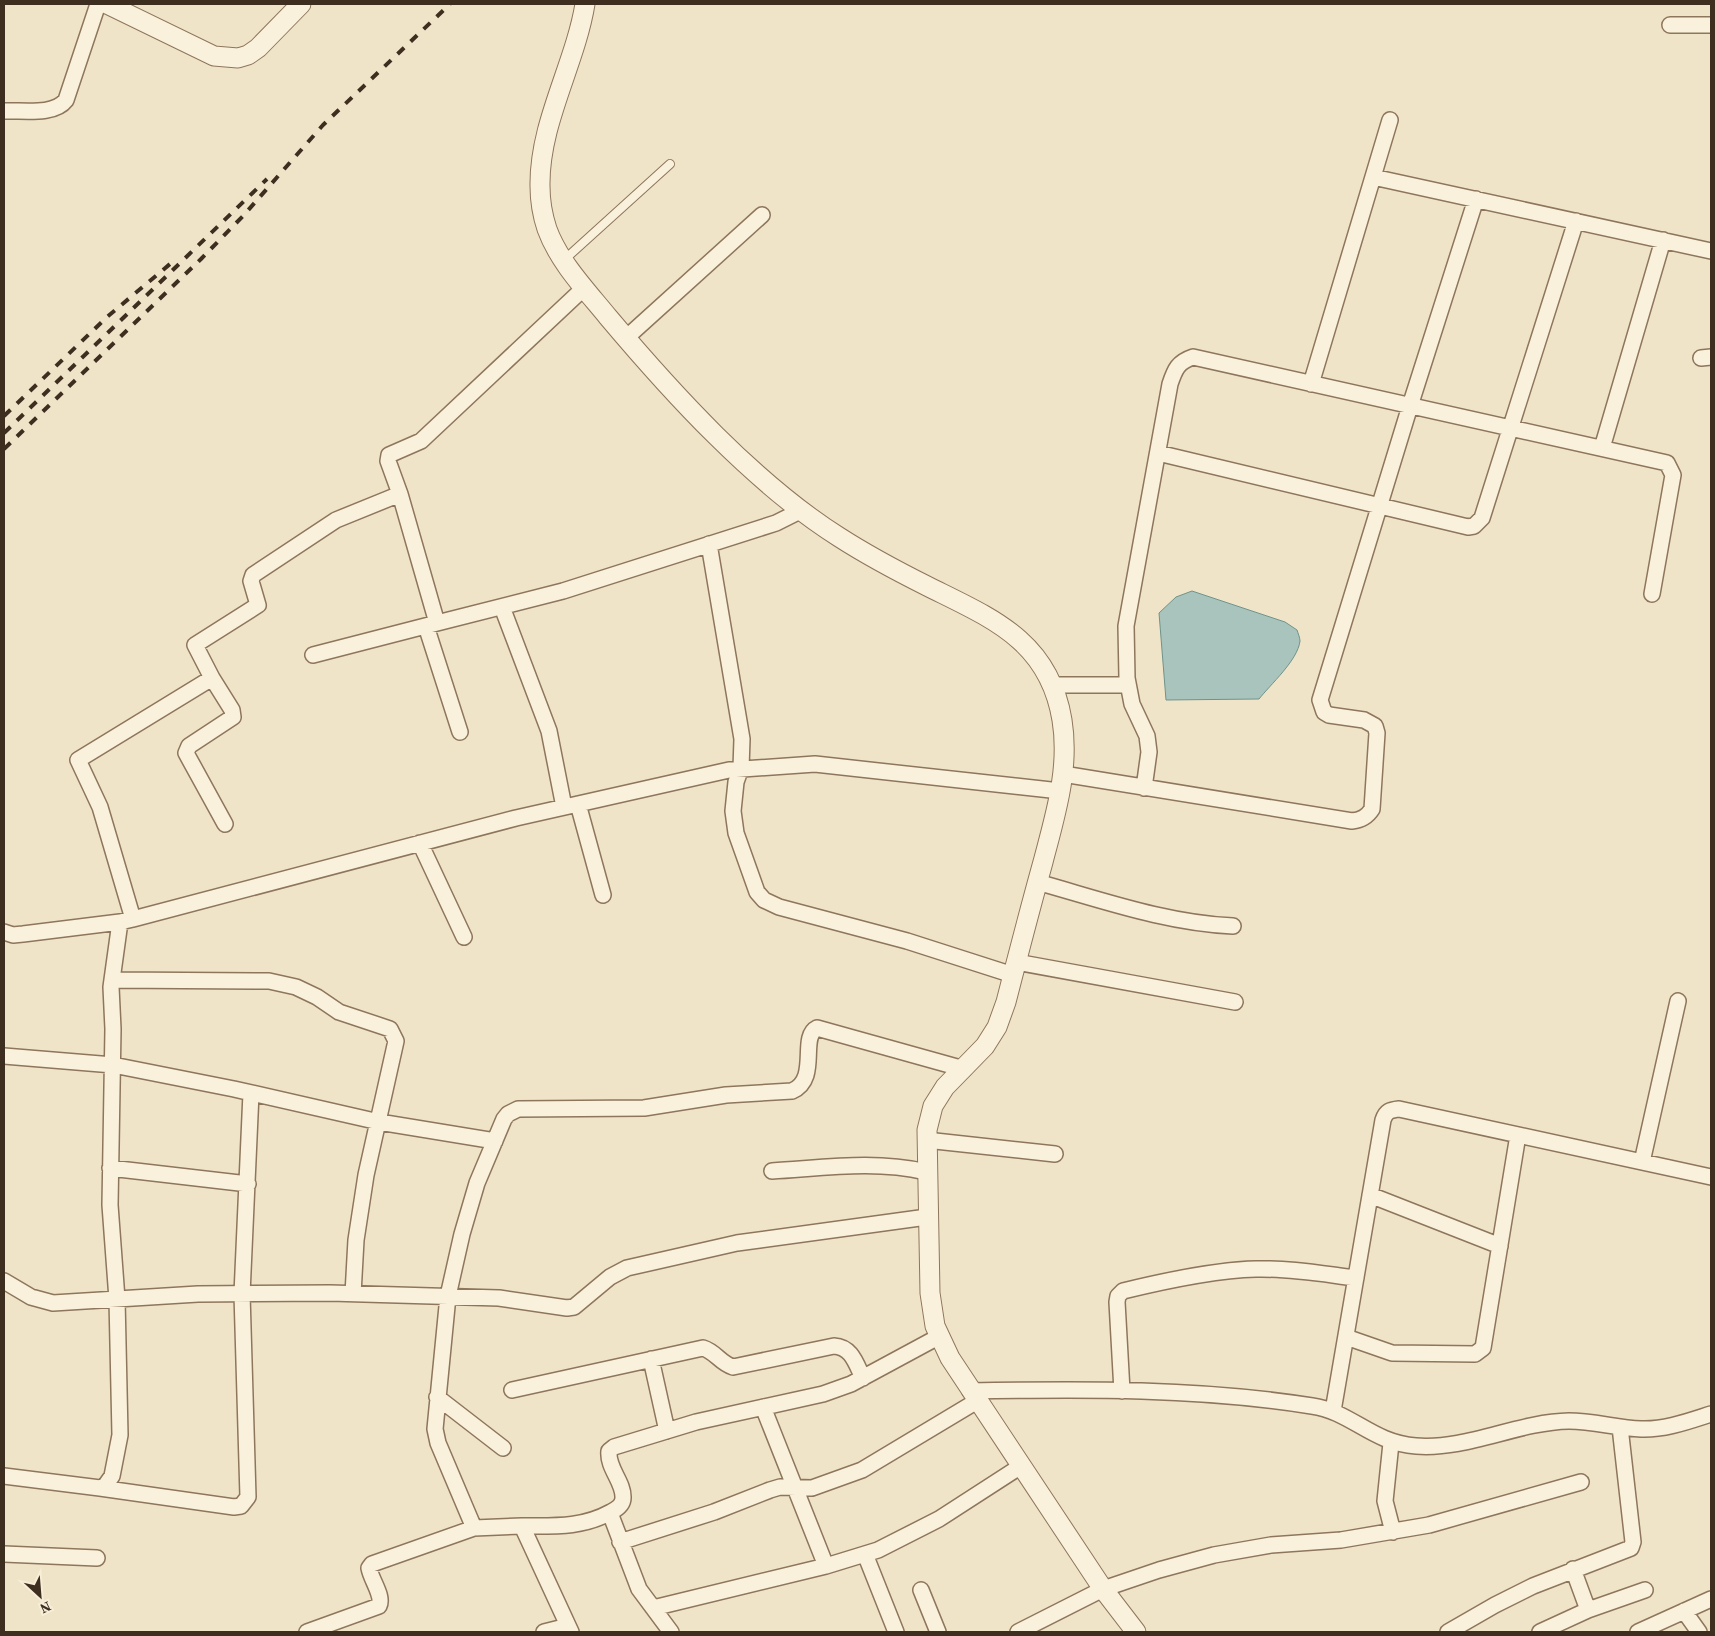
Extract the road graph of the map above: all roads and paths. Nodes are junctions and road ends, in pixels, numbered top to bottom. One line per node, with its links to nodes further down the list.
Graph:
1 (98, 4): 7 (street)
2 (107, 4): 3 (street)
3 (301, 4)
4 (585, 4): 16 (street)
5 (1670, 25): 6 (street)
6 (1711, 26)
7 (4, 110)
8 (1390, 120): 10 (street)
9 (670, 164): 16 (lane)
10 (1373, 177): 11 (street); 19 (street)
11 (1476, 199): 13 (street); 20 (street)
12 (762, 215): 18 (street)
13 (1576, 221): 14 (street); 21 (street)
14 (1663, 240): 15 (street); 22 (street)
15 (1711, 251)
16 (564, 260): 17 (street)
17 (584, 288): 18 (street); 24 (street)
18 (626, 338): 26 (street)
19 (1311, 384): 20 (street); 23 (street)
20 (1410, 406): 21 (street); 25 (street)
21 (1511, 428): 22 (street); 25 (street)
22 (1602, 448): 28 (street)
23 (1158, 453): 25 (street); 34 (street)
24 (400, 494): 30 (street); 32 (street)
25 (1380, 506): 38 (street)
26 (802, 510): 27 (street); 33 (street)
27 (708, 544): 29 (street); 36 (street)
28 (1652, 594)
29 (502, 607): 30 (street); 39 (street)
30 (431, 624): 31 (street); 35 (street)
31 (313, 655)
32 (212, 678): 40 (street); 44 (street)
33 (1052, 685): 34 (street); 37 (street)
34 (1128, 685): 38 (street)
35 (460, 732)
36 (741, 768): 37 (street); 39 (street); 48 (street)
37 (1062, 783): 38 (street); 42 (street)
38 (1144, 788)
39 (571, 805): 41 (street); 43 (street)
40 (225, 824)
41 (420, 843): 44 (street); 47 (street)
42 (1038, 882): 45 (street); 48 (street)
43 (603, 895)
44 (127, 921): 46 (street); 49 (street)
45 (1233, 926)
46 (4, 932)
47 (464, 937)
48 (1015, 969): 51 (street); 54 (street)
49 (112, 980): 53 (street); 56 (street)
50 (1678, 1001): 61 (street)
51 (1235, 1002)
52 (4, 1056): 53 (street)
53 (113, 1065): 55 (street); 62 (street)
54 (964, 1070): 58 (street); 59 (street)
55 (251, 1093): 56 (street); 66 (street)
56 (379, 1122): 59 (street); 73 (street)
57 (1518, 1135): 61 (street); 67 (street); 69 (street)
58 (926, 1140): 60 (street); 64 (street)
59 (495, 1141): 74 (street)
60 (1055, 1154)
61 (1642, 1162): 65 (street)
62 (110, 1168): 66 (street); 75 (street)
63 (772, 1171): 64 (street)
64 (926, 1172): 68 (street)
65 (1711, 1177)
66 (248, 1184): 72 (street)
67 (1370, 1195): 69 (street); 70 (street)
68 (927, 1217): 74 (street); 76 (street)
69 (1500, 1246): 77 (street)
70 (1356, 1278): 77 (street); 81 (street)
71 (4, 1281): 75 (street)
72 (242, 1294): 73 (street); 75 (street); 94 (street)
73 (354, 1294): 74 (street)
74 (448, 1296): 83 (street)
75 (118, 1299): 94 (street)
76 (940, 1336): 79 (street); 82 (street)
77 (1346, 1337): 85 (street)
78 (651, 1359): 79 (street); 80 (street); 88 (street)
79 (863, 1378): 84 (street)
80 (512, 1390)
81 (1122, 1391): 82 (street); 85 (street)
82 (974, 1396): 91 (street); 95 (street)
83 (437, 1398): 90 (street); 98 (street)
84 (762, 1407): 88 (street); 95 (street)
85 (1333, 1411): 89 (street)
86 (1711, 1414): 87 (street)
87 (1620, 1427): 89 (street); 105 (street)
88 (667, 1431): 96 (street)
89 (1391, 1443): 99 (street)
90 (503, 1448)
91 (1021, 1466): 102 (street); 106 (street)
92 (4, 1476): 94 (street)
93 (1581, 1482): 99 (street)
94 (100, 1488)
95 (795, 1489): 100 (street); 104 (street)
96 (610, 1513): 97 (street); 100 (street)
97 (522, 1526): 98 (street); 113 (street)
98 (474, 1528): 114 (street)
99 (1393, 1532): 106 (street)
100 (620, 1542): 110 (street)
101 (4, 1554): 103 (street)
102 (865, 1554): 104 (street); 117 (street)
103 (97, 1558)
104 (826, 1566): 110 (street)
105 (1573, 1569): 111 (street); 121 (street)
106 (1103, 1589): 119 (street); 120 (street)
107 (921, 1590): 118 (street)
108 (1645, 1590): 111 (street)
109 (1711, 1599): 112 (street)
110 (653, 1608): 116 (street)
111 (1588, 1610): 122 (street)
112 (1684, 1612): 123 (street); 124 (street)
113 (569, 1629): 115 (street)
114 (307, 1632)
115 (544, 1632)
116 (671, 1632)
117 (896, 1632)
118 (938, 1632)
119 (1018, 1632)
120 (1136, 1632)
121 (1448, 1632)
122 (1540, 1632)
123 (1638, 1632)
124 (1699, 1632)

